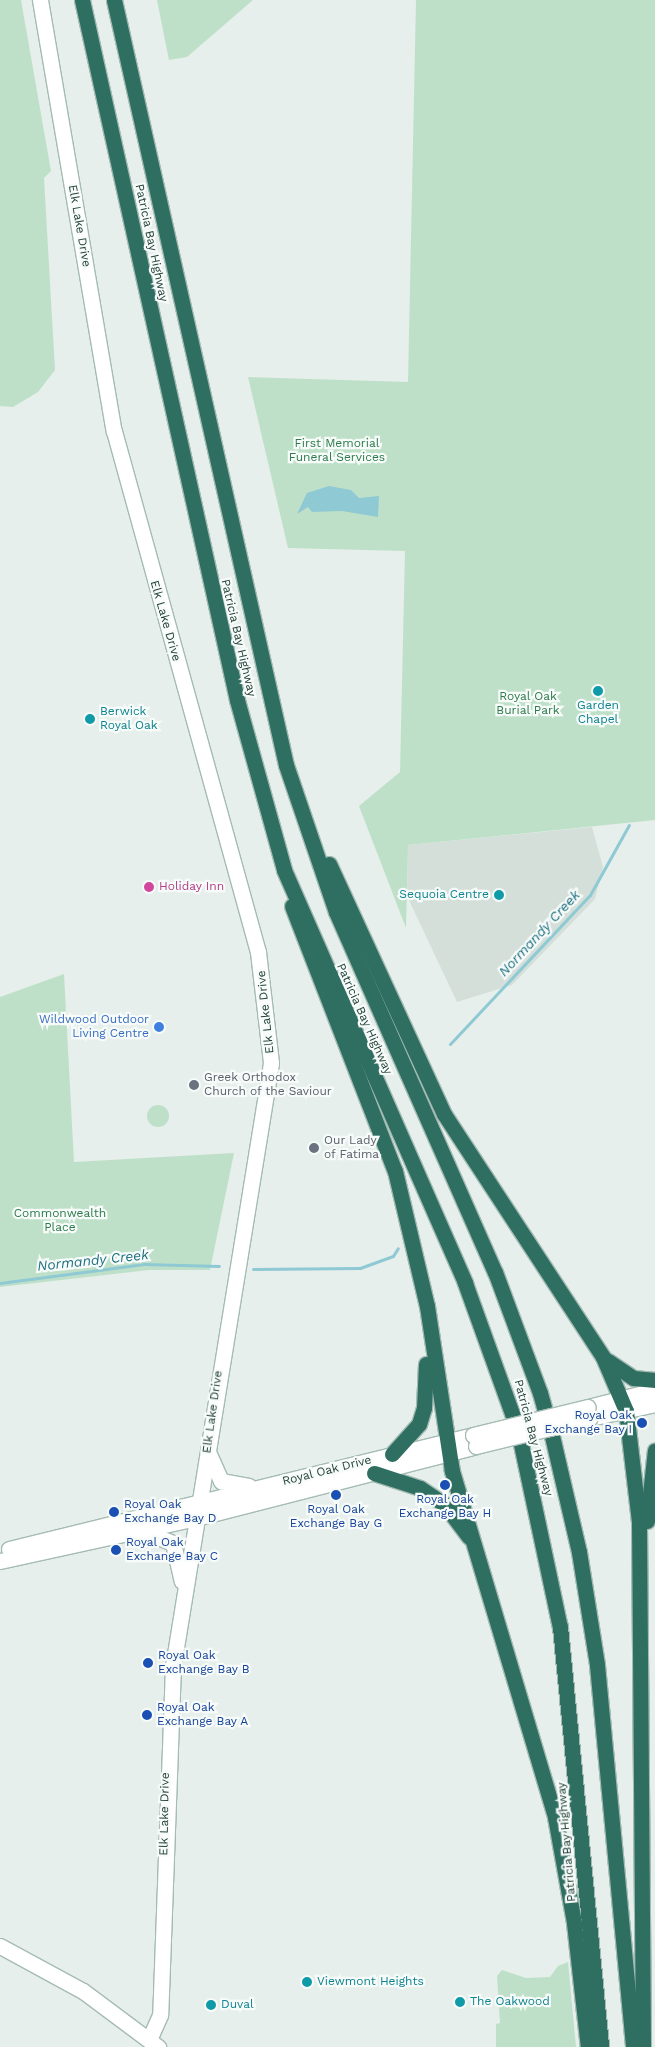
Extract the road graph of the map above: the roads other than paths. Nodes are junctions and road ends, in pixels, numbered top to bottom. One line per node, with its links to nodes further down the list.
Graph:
1 (40, 0): 14 (street, Elk Lake Drive)
2 (82, 0): 5 (highway, Patricia Bay Highway)
3 (114, 0): 4 (highway, Patricia Bay Highway)
4 (297, 801): 7 (highway); 29 (highway, Patricia Bay Highway)
5 (284, 870): 6 (highway); 28 (highway, Patricia Bay Highway)
6 (418, 1276): 12 (highway); 15 (highway)
7 (603, 1356): 8 (highway); 11 (highway)
8 (655, 1380)
9 (655, 1390): 11 (street, Royal Oak Drive)
10 (655, 1404): 11 (street, Royal Oak Drive)
11 (623, 1405): 12 (street, Royal Oak Drive, bridge); 24 (highway)
12 (447, 1446): 15 (street, Royal Oak Drive); 16 (street, Royal Oak Drive); 20 (highway)
13 (655, 1450): 24 (highway)
14 (208, 1451): 17 (street); 18 (street, Elk Lake Drive)
15 (392, 1454): 17 (street, Royal Oak Drive)
16 (374, 1473): 18 (street, Royal Oak Drive); 20 (highway)
17 (268, 1486): 18 (street, Royal Oak Drive)
18 (197, 1510): 19 (street, Royal Oak Drive); 21 (street, Royal Oak Drive); 23 (street, Elk Lake Drive)
19 (139, 1531): 22 (street, Royal Oak Drive); 23 (street)
20 (475, 1545): 27 (highway)
21 (0, 1552)
22 (0, 1561)
23 (184, 1606): 26 (street, Elk Lake Drive)
24 (642, 1665): 30 (highway)
25 (0, 1946): 26 (street)
26 (154, 2044)
27 (588, 2047)
28 (601, 2047)
29 (633, 2047)
30 (643, 2047)

